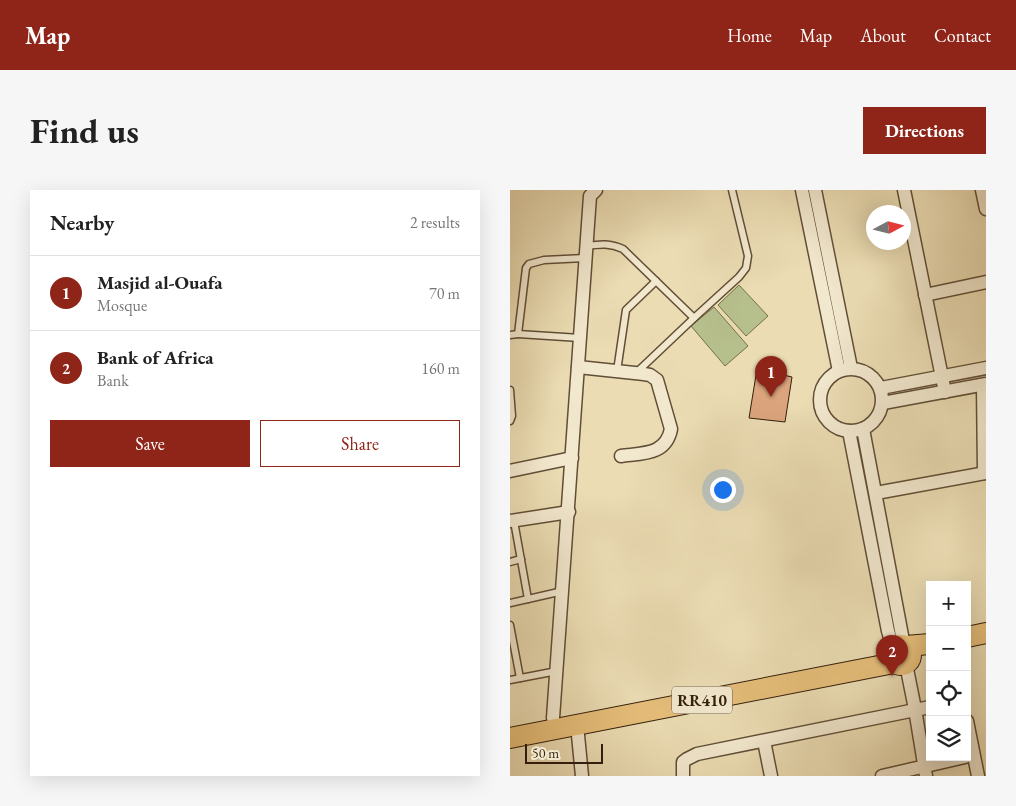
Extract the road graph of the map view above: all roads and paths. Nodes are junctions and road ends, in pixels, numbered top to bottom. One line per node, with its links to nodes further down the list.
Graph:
1 (732, 190): 12 (lane)
2 (802, 190): 18 (street)
3 (816, 190): 18 (street)
4 (904, 190): 11 (street)
5 (982, 190): 7 (street)
6 (590, 192): 8 (street)
7 (986, 209)
8 (586, 252): 9 (lane); 13 (lane); 15 (street)
9 (656, 281): 12 (lane); 19 (lane)
10 (986, 282): 11 (street)
11 (926, 295): 21 (street)
12 (694, 318): 20 (lane)
13 (518, 334): 14 (lane); 15 (lane)
14 (510, 335)
15 (580, 338): 16 (street)
16 (578, 367): 19 (street); 31 (street)
17 (986, 368): 21 (street)
18 (845, 369): 23 (street); 29 (street)
19 (617, 371): 20 (street)
20 (636, 373): 30 (street)
21 (941, 377): 23 (street); 25 (street)
22 (985, 384): 25 (street); 33 (street)
23 (881, 388): 26 (street)
24 (510, 390): 27 (lane)
25 (944, 392): 26 (street)
26 (883, 403): 28 (street)
27 (510, 421)
28 (863, 429): 29 (street); 34 (street)
29 (850, 431): 48 (street)
30 (621, 456)
31 (572, 458): 32 (street); 35 (street)
32 (510, 471)
33 (985, 473): 34 (street)
34 (876, 493): 48 (street)
35 (569, 512): 36 (street); 39 (street)
36 (512, 521): 37 (lane)
37 (521, 560): 38 (lane); 40 (lane)
38 (510, 562)
39 (563, 591): 40 (lane); 50 (street)
40 (528, 599): 41 (lane)
41 (510, 603)
42 (510, 626): 51 (lane)
43 (986, 633): 44 (highway)
44 (971, 636)
45 (986, 642): 47 (highway)
46 (926, 645): 48 (highway, RR410)
47 (971, 645)
48 (900, 654): 49 (highway, RR410); 54 (street); 55 (highway, RR410); 56 (highway, RR410)
49 (926, 655)
50 (557, 671): 51 (lane); 55 (street)
51 (520, 678): 52 (lane)
52 (510, 680)
53 (926, 708): 54 (street)
54 (915, 709): 59 (street); 61 (street)
55 (553, 718): 57 (highway, RR410)
56 (577, 725): 58 (highway, RR410); 62 (street)
57 (510, 727)
58 (510, 738)
59 (764, 741): 63 (street); 64 (street)
60 (973, 755): 61 (street); 66 (street)
61 (925, 772): 65 (street)
62 (582, 776)
63 (683, 776)
64 (771, 776)
65 (882, 776)
66 (978, 776)

